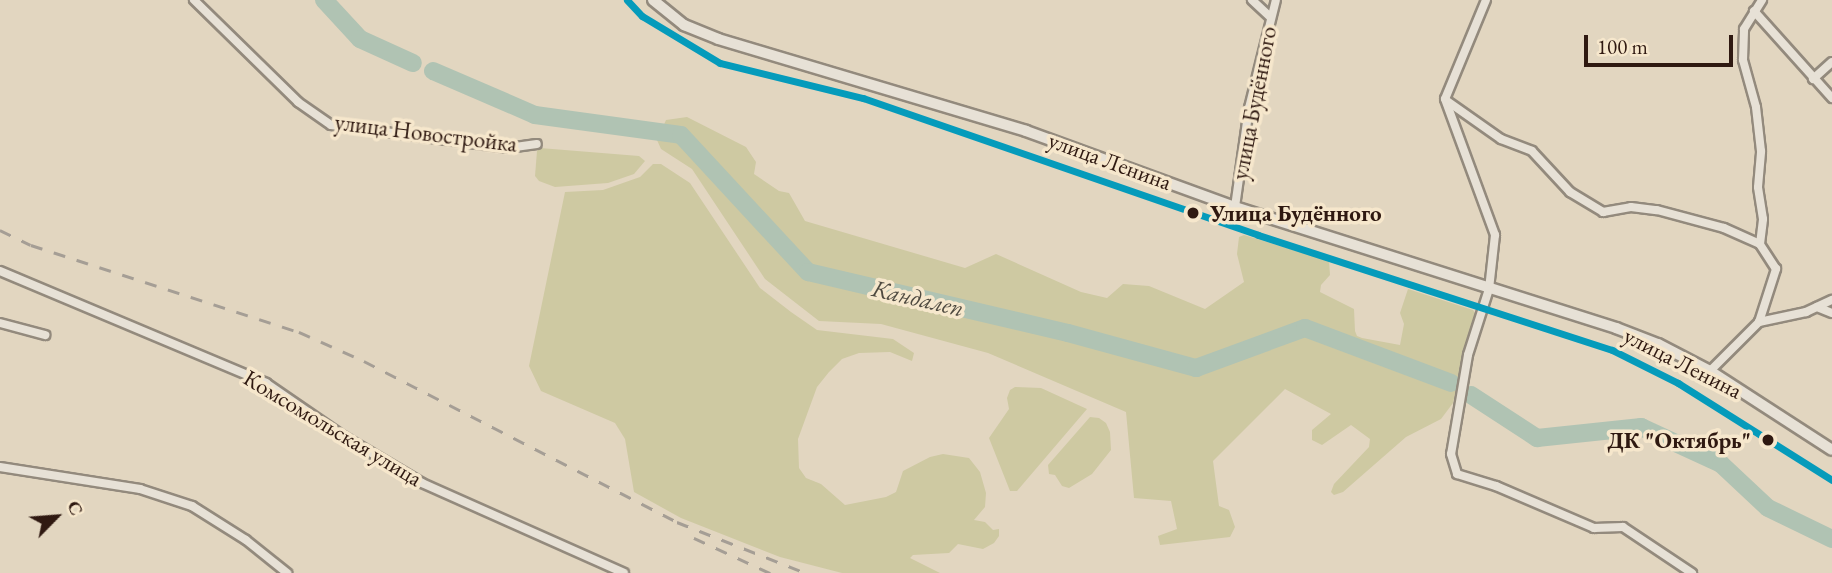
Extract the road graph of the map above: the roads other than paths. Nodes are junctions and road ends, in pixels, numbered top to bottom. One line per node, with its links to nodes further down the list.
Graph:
1 (194, 0): 13 (street, улица Новостройка)
2 (653, 0): 14 (main road, улица Ленина)
3 (1252, 0): 8 (street)
4 (1276, 0): 8 (street, улица Будённого)
5 (1486, 0): 12 (street)
6 (1762, 0): 7 (street)
7 (1754, 11): 10 (street); 15 (street)
8 (1270, 17): 14 (street, улица Будённого)
9 (1832, 62): 10 (street)
10 (1813, 79): 11 (street)
11 (1832, 98)
12 (1445, 99): 15 (street); 17 (street)
13 (537, 144)
14 (1236, 207): 17 (main road, улица Ленина)
15 (1760, 244): 21 (street)
16 (0, 271): 28 (street, Комсомольская улица)
17 (1489, 289): 24 (main road, улица Ленина); 29 (street)
18 (1832, 300): 19 (street)
19 (1817, 307): 20 (street); 21 (street)
20 (1832, 313)
21 (1759, 322): 24 (street)
22 (0, 323): 23 (street)
23 (45, 335)
24 (1710, 371): 25 (main road, улица Ленина)
25 (1832, 450)
26 (0, 467): 27 (street)
27 (287, 573)
28 (624, 573)
29 (1692, 573)

